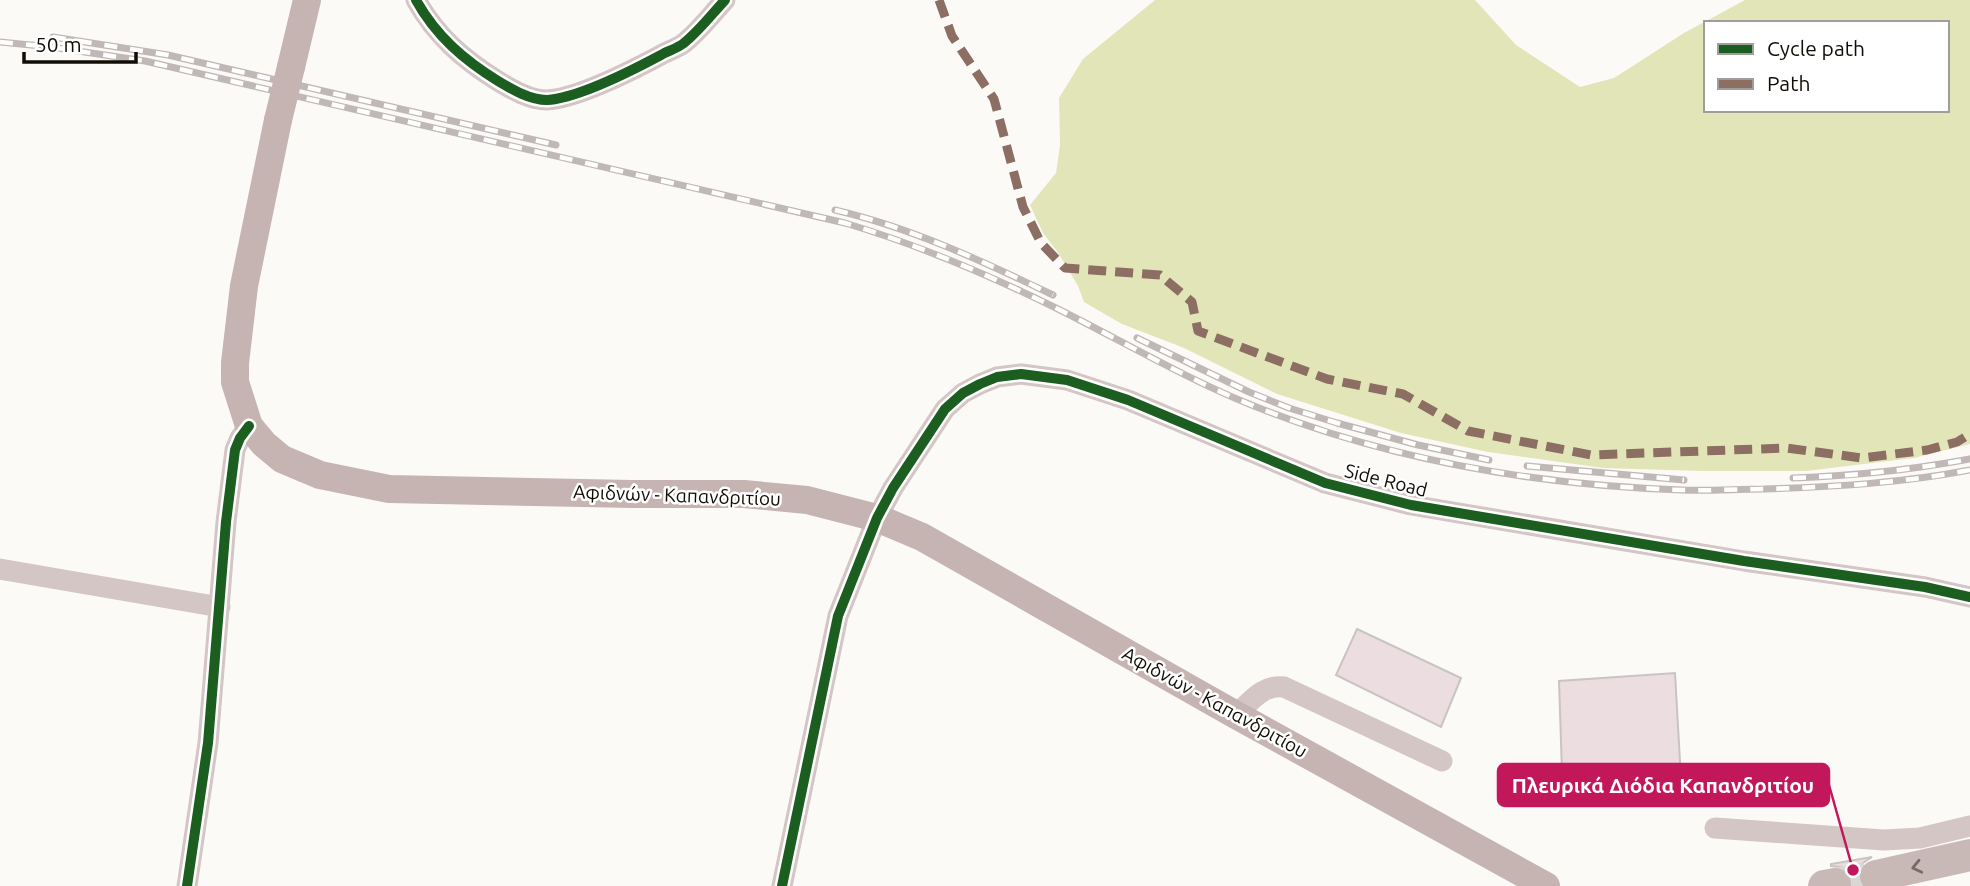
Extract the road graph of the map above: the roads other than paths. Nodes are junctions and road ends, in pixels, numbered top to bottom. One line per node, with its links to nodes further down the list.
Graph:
1 (307, 0): 4 (main road, Αφιδνών - Καπανδριτίου, bridge)
2 (416, 0): 3 (street)
3 (725, 0)
4 (249, 426): 5 (main road, Αφιδνών - Καπανδριτίου); 8 (street)
5 (877, 518): 7 (street, Side Road); 9 (main road, Αφιδνών - Καπανδριτίου); 16 (street, Side Road)
6 (0, 569): 8 (street)
7 (1970, 597)
8 (220, 607): 15 (street)
9 (1236, 715): 10 (street); 17 (main road, Αφιδνών - Καπανδριτίου)
10 (1442, 761)
11 (1970, 826): 12 (street)
12 (1715, 828)
13 (1970, 855): 14 (highway, one-way to 14)
14 (1876, 876)
15 (187, 886)
16 (782, 886)
17 (1546, 886)

